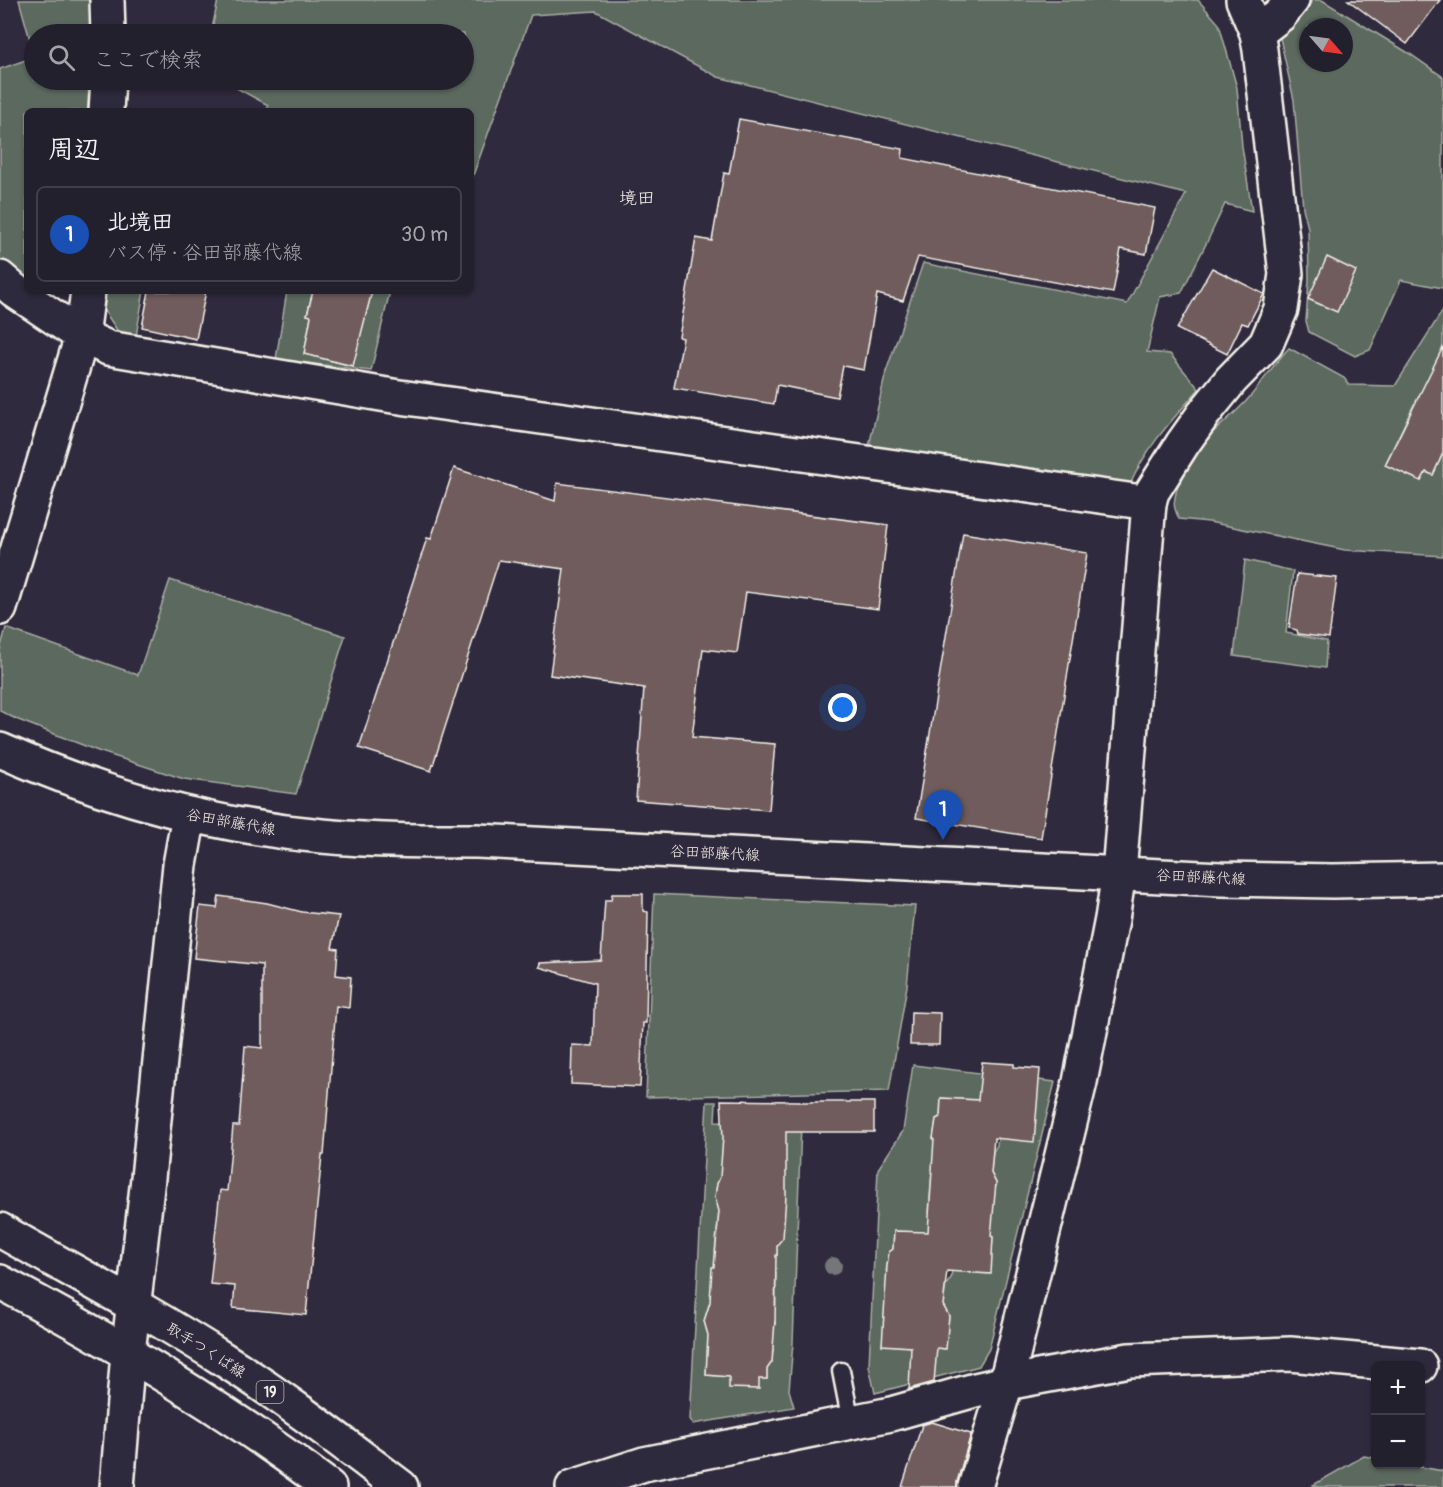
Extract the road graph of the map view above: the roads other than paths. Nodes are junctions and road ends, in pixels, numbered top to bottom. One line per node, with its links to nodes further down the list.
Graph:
1 (107, 0): 4 (street)
2 (1243, 0): 5 (street)
3 (1292, 0): 5 (street)
4 (108, 24)
5 (1257, 33): 11 (street)
6 (107, 90): 7 (street)
7 (106, 108)
8 (0, 278): 10 (street)
9 (88, 294): 10 (street)
10 (82, 336): 11 (street); 12 (street)
11 (1149, 503): 15 (street)
12 (0, 608)
13 (0, 750): 14 (street, 谷田部藤代線)
14 (189, 815): 15 (street, 谷田部藤代線); 19 (street)
15 (1119, 873): 16 (street, 谷田部藤代線); 25 (street)
16 (1443, 879)
17 (0, 1230): 19 (street, 取手つくば線 / 19)
18 (0, 1282): 20 (street)
19 (133, 1306): 20 (street); 29 (street, 取手つくば線 / 19)
20 (128, 1353): 27 (street); 28 (street)
21 (1371, 1361): 25 (street)
22 (1425, 1366): 23 (street)
23 (1443, 1368)
24 (841, 1371): 26 (lane)
25 (1006, 1383): 26 (street); 31 (street)
26 (851, 1422): 30 (street)
27 (117, 1487)
28 (329, 1487)
29 (401, 1487)
30 (573, 1487)
31 (975, 1487)

